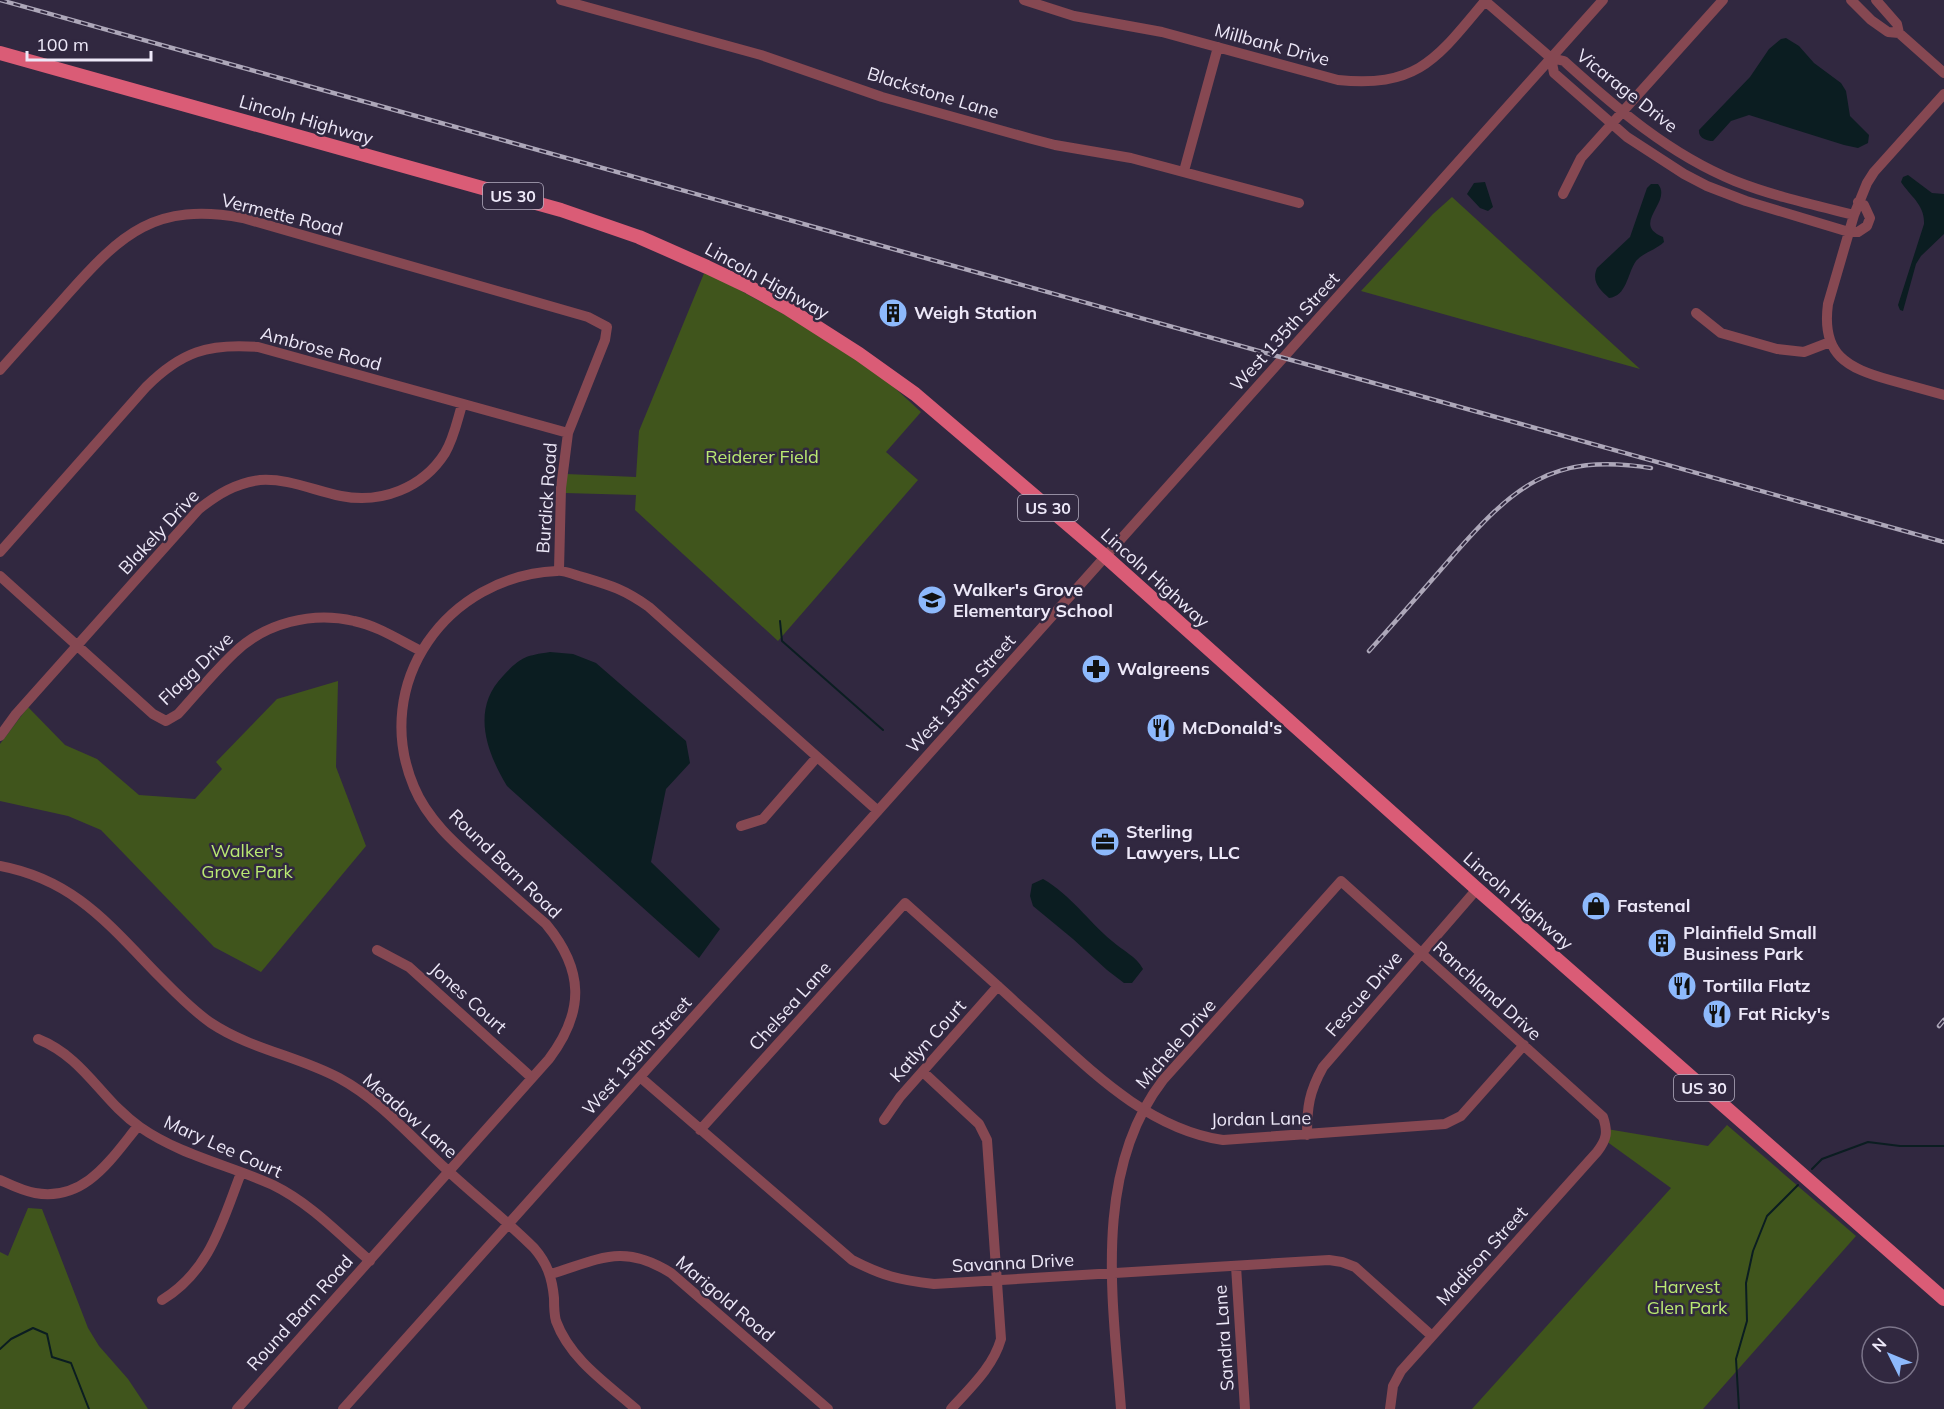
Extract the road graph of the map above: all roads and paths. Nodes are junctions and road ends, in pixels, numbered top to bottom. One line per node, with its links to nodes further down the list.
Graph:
1 (561, 0): 8 (street, Blackstone Lane)
2 (1024, 0): 10 (street, Millbank Drive)
3 (1485, 0): 10 (street, Millbank Drive); 12 (street, Vicarage Drive)
4 (1603, 0): 12 (street, West 135th Street)
5 (1723, 0): 15 (street)
6 (1851, 0): 9 (street)
7 (1876, 0): 9 (street)
8 (574, 1): 19 (street, Blackstone Lane)
9 (1899, 33): 13 (street)
10 (1218, 47): 19 (street)
11 (0, 53): 37 (main road, Lincoln Highway / US 30)
12 (1551, 58): 15 (street, Vicarage Drive); 16 (street, Vicarage Drive); 37 (street, West 135th Street)
13 (1944, 73)
14 (1944, 94): 24 (street)
15 (1623, 112): 16 (street); 17 (street, Vicarage Drive)
16 (1612, 125): 18 (street, Vicarage Drive); 21 (street)
17 (1680, 153): 18 (street, Vicarage Drive); 20 (street, Vicarage Drive)
18 (1672, 167): 22 (street, Vicarage Drive)
19 (1184, 171): 25 (street, Blackstone Lane)
20 (1735, 181): 22 (street); 23 (street, Vicarage Drive)
21 (1563, 194)
22 (1729, 195): 26 (street, Vicarage Drive)
23 (1780, 196): 26 (street); 27 (street, Vicarage Drive)
24 (1858, 202): 27 (street); 28 (street)
25 (1299, 203)
26 (1777, 211): 28 (street, Vicarage Drive)
27 (1854, 215): 28 (street)
28 (1849, 232): 31 (street)
29 (1696, 313): 31 (street)
30 (608, 327): 32 (street, Vermette Road); 35 (street, Burdick Road)
31 (1830, 342): 33 (street)
32 (0, 370)
33 (1944, 395)
34 (462, 405): 35 (street, Ambrose Road); 36 (street, Ambrose Road); 40 (street, Blakely Drive)
35 (568, 433): 38 (street, Burdick Road)
36 (0, 552)
37 (1106, 557): 44 (street, West 135th Street); 48 (main road, Lincoln Highway / US 30)
38 (559, 570): 41 (street, Round Barn Road); 43 (street, Round Barn Road)
39 (0, 576): 40 (street, Flagg Drive)
40 (78, 645): 41 (street, Flagg Drive); 42 (street, Blakely Drive)
41 (421, 651): 57 (street, Round Barn Road)
42 (0, 736)
43 (817, 757): 44 (street, Round Barn Road); 45 (street)
44 (878, 811): 56 (street, West 135th Street)
45 (741, 825)
46 (0, 866): 64 (street, Meadow Lane)
47 (1341, 881): 51 (street, Ranchland Drive); 58 (street, Michele Drive)
48 (1477, 889): 51 (street, Fescue Drive); 73 (main road, Lincoln Highway / US 30)
49 (905, 903): 52 (street, Jordan Lane); 62 (street, Chelsea Lane)
50 (377, 950): 57 (street, Jones Court)
51 (1420, 954): 54 (street, Ranchland Drive); 63 (street, Fescue Drive)
52 (998, 986): 55 (street, Katlyn Court); 58 (street, Jordan Lane)
53 (38, 1039): 60 (street, Mary Lee Court)
54 (1524, 1045): 61 (street, Ranchland Drive); 63 (street, Jordan Lane)
55 (923, 1072): 59 (street, Katlyn Court); 72 (street)
56 (640, 1077): 62 (street, Savanna Drive); 67 (street, West 135th Street)
57 (532, 1078): 64 (street, Round Barn Road)
58 (1143, 1109): 63 (street, Jordan Lane); 71 (street, Michele Drive)
59 (884, 1120)
60 (138, 1126): 65 (street, Mary Lee Court); 66 (street)
61 (1607, 1129): 75 (street, Madison Street)
62 (700, 1130): 72 (street, Savanna Drive)
63 (1307, 1135)
64 (448, 1171): 67 (street, Meadow Lane); 68 (street, Round Barn Road)
65 (241, 1173): 68 (street, Mary Lee Court); 74 (street)
66 (0, 1180)
67 (508, 1224): 70 (street, Meadow Lane); 77 (street, West 135th Street)
68 (370, 1261): 76 (street, Round Barn Road)
69 (1236, 1266): 71 (street, Savanna Drive); 75 (street, Savanna Drive); 82 (street, Sandra Lane)
70 (550, 1274): 78 (street, Meadow Lane); 79 (street, Marigold Road)
71 (1111, 1274): 72 (street, Savanna Drive); 81 (street, Michele Drive)
72 (996, 1281): 80 (street)
73 (1944, 1299)
74 (162, 1300)
75 (1432, 1336): 83 (street, Madison Street)
76 (237, 1409)
77 (343, 1409)
78 (636, 1409)
79 (828, 1409)
80 (951, 1409)
81 (1121, 1409)
82 (1245, 1409)
83 (1389, 1409)

